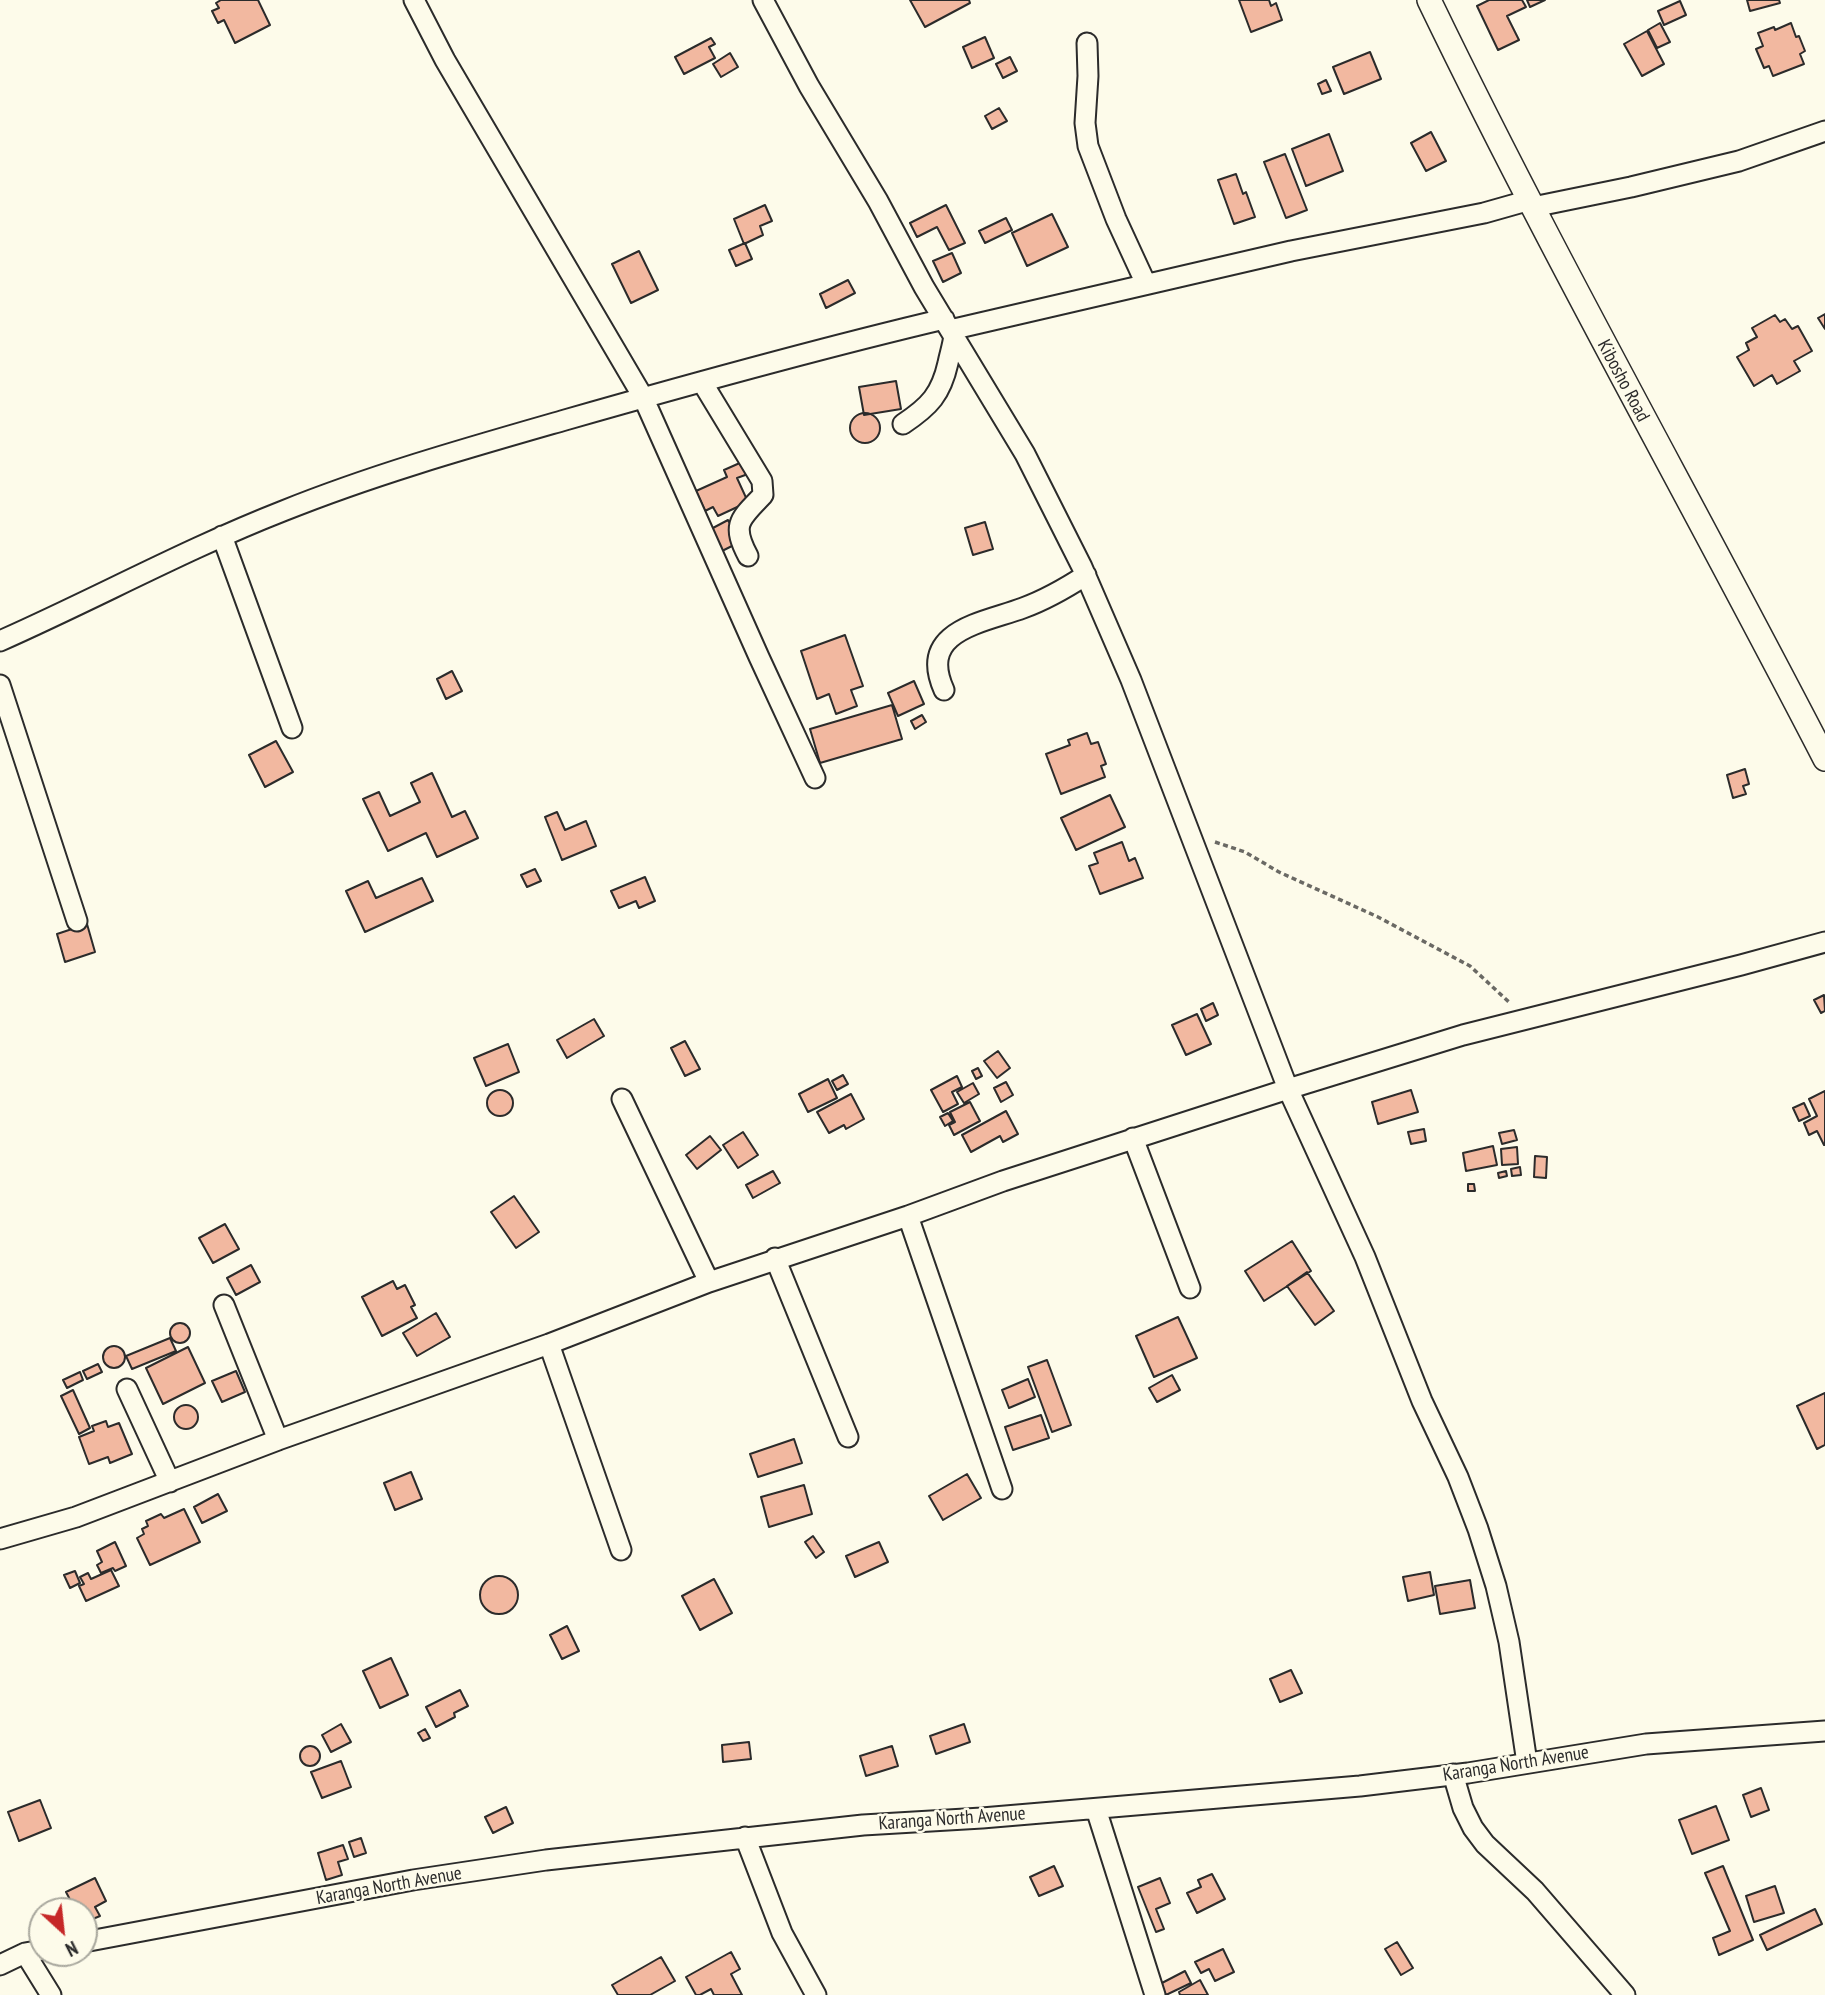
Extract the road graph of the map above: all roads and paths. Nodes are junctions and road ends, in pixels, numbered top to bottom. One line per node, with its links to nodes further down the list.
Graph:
1 (414, 0): 10 (street)
2 (763, 0): 8 (street)
3 (1429, 0): 6 (street, Kibosho Road)
4 (1087, 43): 7 (street)
5 (1825, 131): 6 (street)
6 (1531, 204): 7 (street); 19 (street, Kibosho Road)
7 (1146, 284): 8 (street)
8 (949, 328): 9 (street); 11 (street); 14 (street)
9 (702, 382): 10 (street); 13 (street)
10 (643, 397): 12 (street); 20 (street)
11 (903, 424)
12 (222, 536): 15 (street); 18 (street)
13 (748, 556)
14 (1086, 575): 17 (street); 21 (street)
15 (0, 641)
16 (0, 685): 22 (street)
17 (944, 690)
18 (292, 728)
19 (1825, 759)
20 (815, 778)
21 (1190, 836): 24 (path); 25 (street)
22 (77, 921)
23 (1825, 942): 24 (street)
24 (1526, 1019): 25 (street)
25 (1288, 1088): 27 (street); 42 (street)
26 (622, 1099): 30 (street)
27 (1133, 1138): 28 (street); 31 (street)
28 (908, 1216): 29 (street); 38 (street)
29 (775, 1258): 30 (street); 35 (street)
30 (709, 1282): 33 (street)
31 (1189, 1288)
32 (225, 1305): 36 (street)
33 (549, 1344): 36 (street); 40 (street)
34 (127, 1389): 37 (street)
35 (848, 1437)
36 (278, 1440): 37 (street)
37 (170, 1482): 39 (street)
38 (1002, 1489)
39 (0, 1539)
40 (621, 1550)
41 (1825, 1731): 42 (street, Karanga North Avenue)
42 (1527, 1763): 43 (street, Karanga North Avenue)
43 (1453, 1774): 44 (street, Karanga North Avenue); 53 (street)
44 (1096, 1809): 45 (street, Karanga North Avenue); 52 (street)
45 (745, 1837): 46 (street, Karanga North Avenue); 51 (street)
46 (98, 1939)
47 (28, 1953): 48 (street)
48 (0, 1965)
49 (40, 1967): 50 (street)
50 (51, 1995)
51 (817, 1995)
52 (1155, 1995)
53 (1625, 1995)

